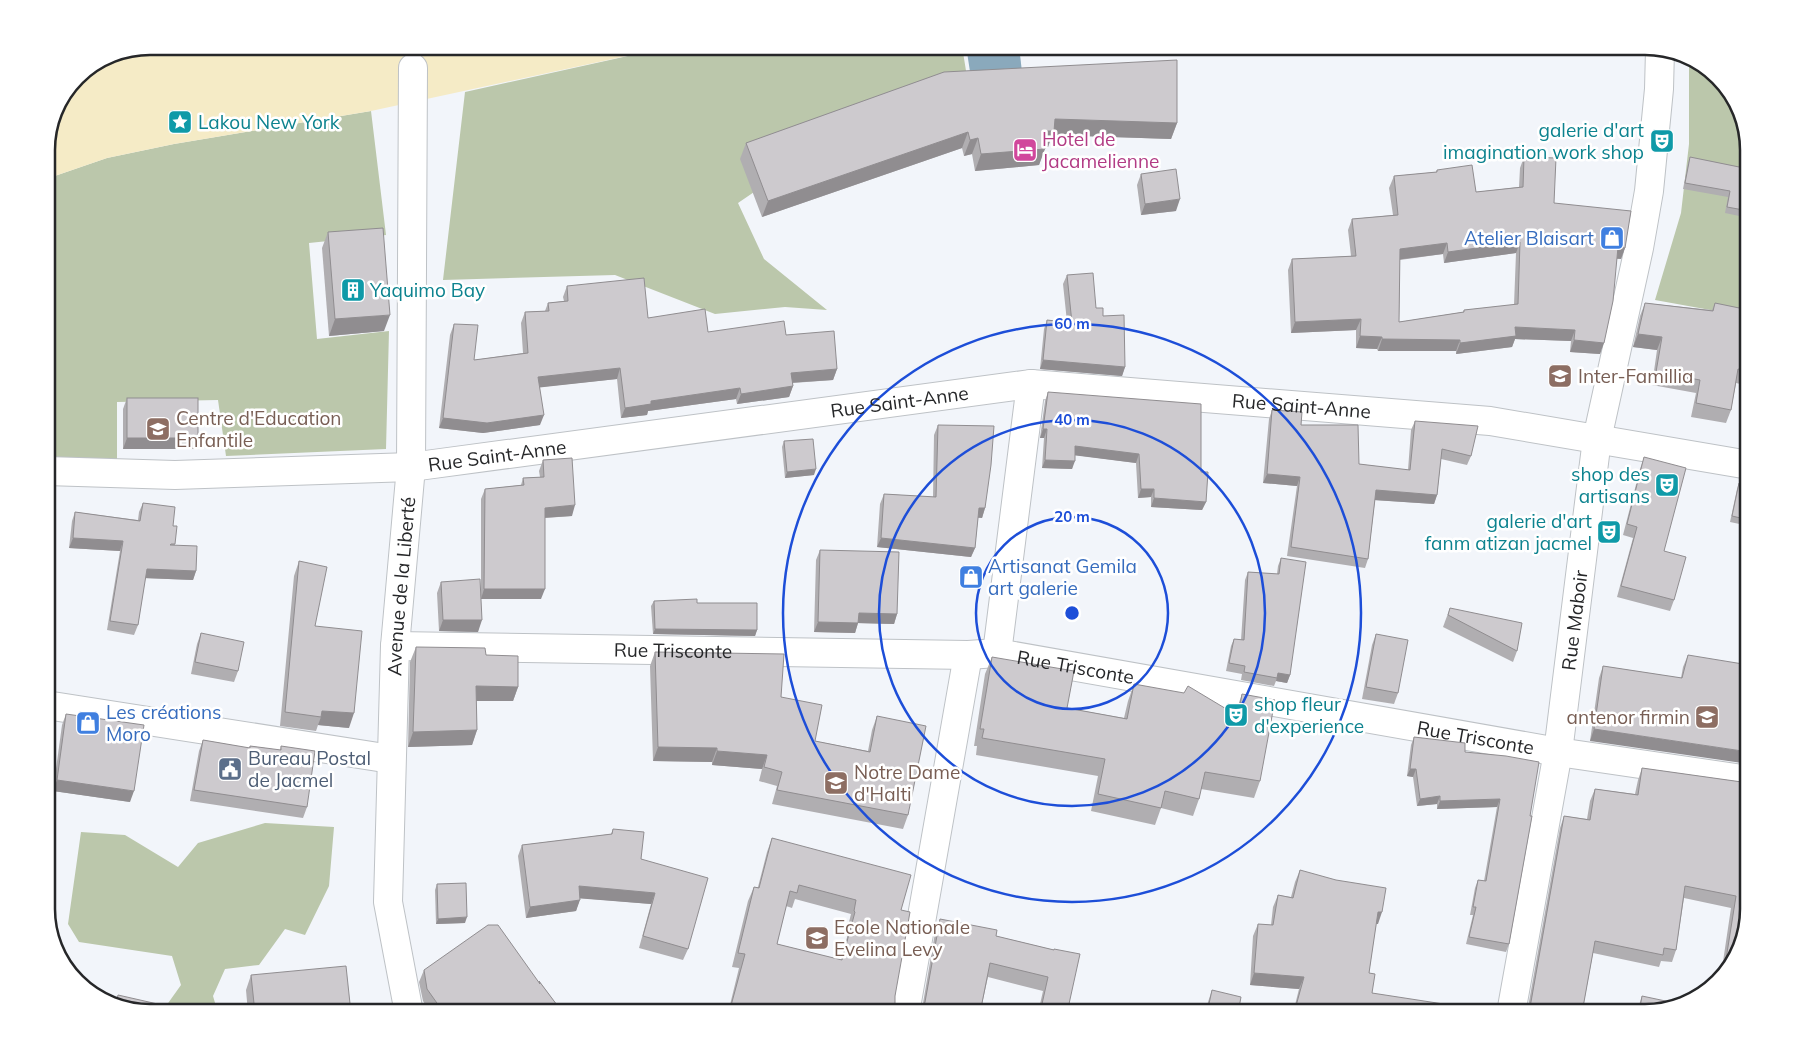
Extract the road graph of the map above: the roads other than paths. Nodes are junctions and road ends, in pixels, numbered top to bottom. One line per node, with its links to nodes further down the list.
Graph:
1 (1660, 56): 4 (street, Rue Maboir)
2 (413, 68): 6 (street, Avenue de la Liberté)
3 (1031, 384): 4 (street, Rue Saint-Anne); 6 (street, Rue Saint-Anne); 9 (street)
4 (1597, 440): 5 (street, Rue Saint-Anne); 12 (street, Rue Maboir)
5 (1740, 464)
6 (411, 467): 7 (street, Rue Saint-Anne); 8 (street, Avenue de la Liberté)
7 (55, 471)
8 (395, 646): 10 (street, Rue Trisconte); 13 (street, Avenue de la Liberté)
9 (997, 653): 10 (street, Rue Trisconte); 12 (street, Rue Trisconte)
10 (968, 655): 16 (street)
11 (55, 706): 13 (street)
12 (1558, 752): 14 (street, Rue Trisconte); 17 (street, Rue Maboir)
13 (391, 759): 15 (street, Avenue de la Liberté)
14 (1740, 779)
15 (407, 1004)
16 (907, 1004)
17 (1513, 1004)

